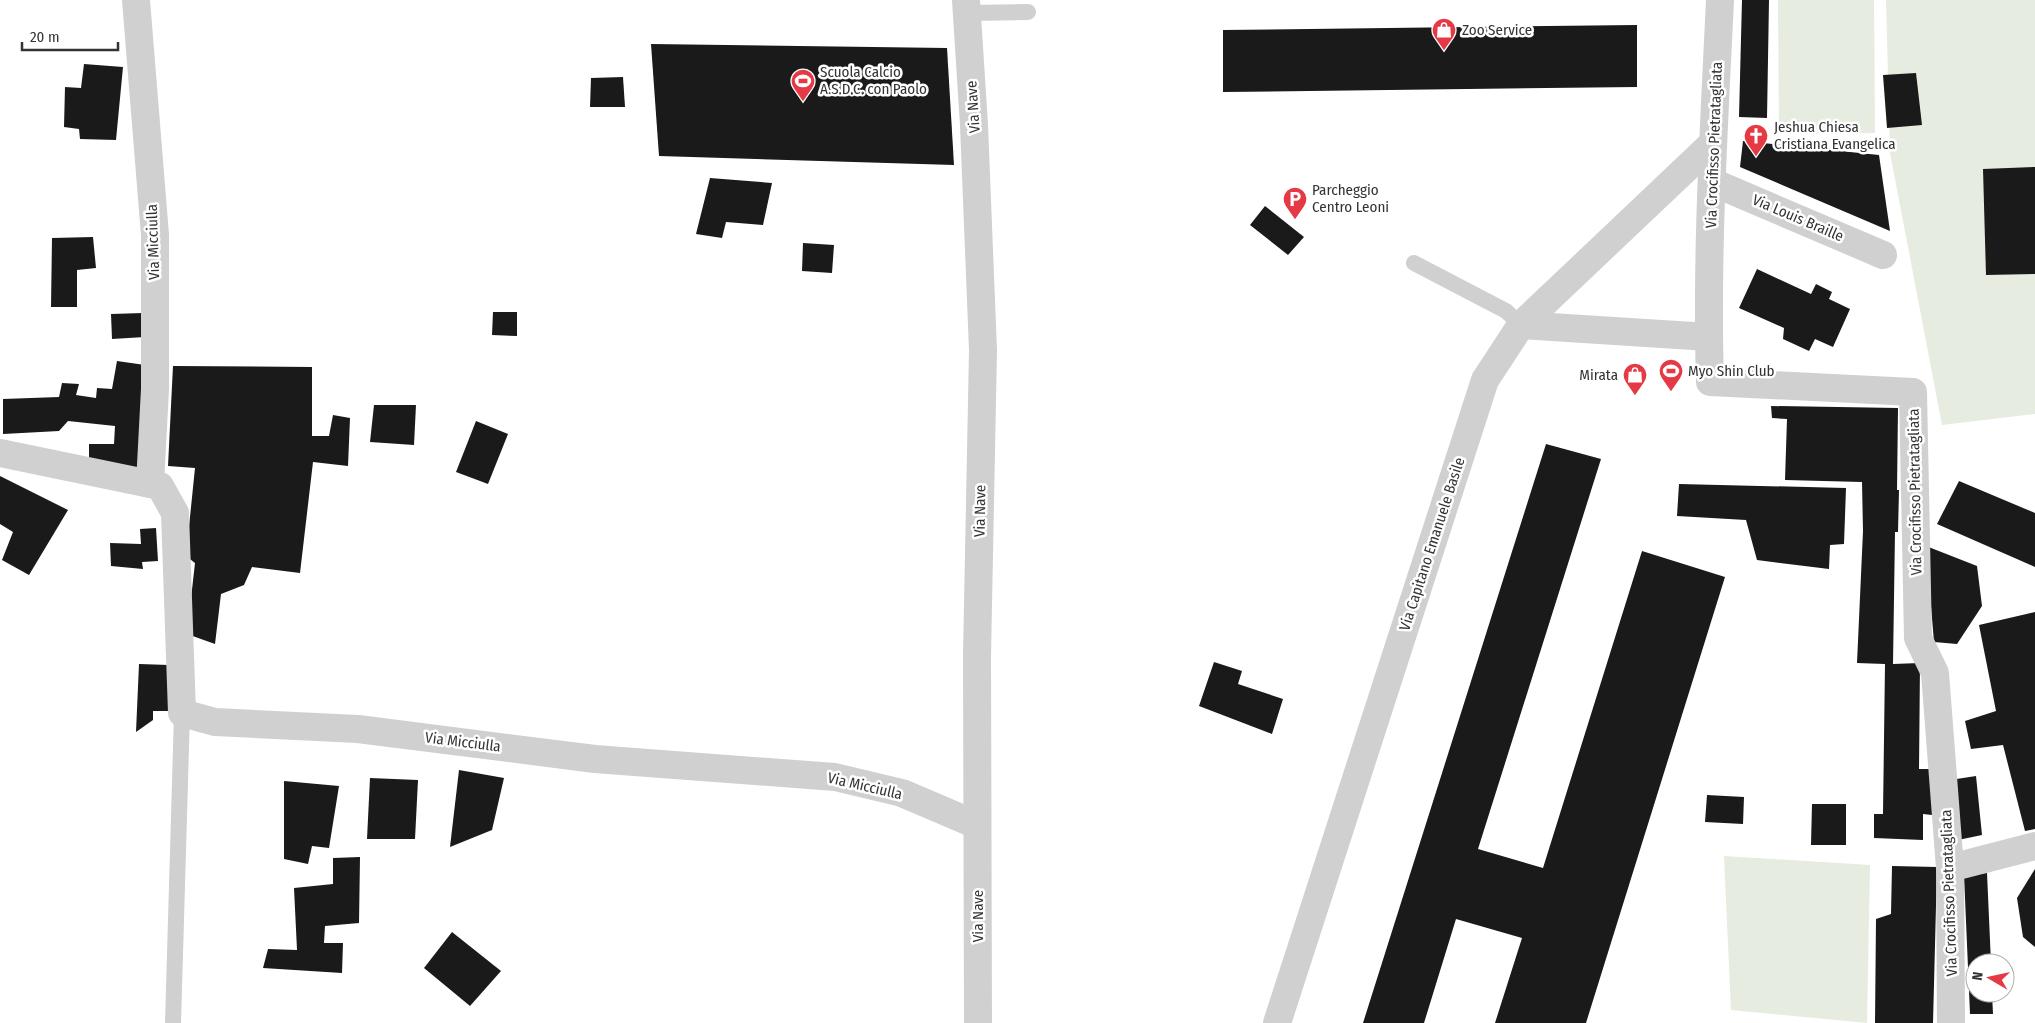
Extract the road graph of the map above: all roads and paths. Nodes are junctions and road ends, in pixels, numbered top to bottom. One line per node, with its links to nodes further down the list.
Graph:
1 (136, 0): 12 (street, Via Micciulla)
2 (1720, 0): 5 (street, Via Crocifisso Pietratagliata)
3 (966, 6): 4 (lane); 14 (street, Via Nave)
4 (1028, 12)
5 (1713, 142): 6 (street, Via Crocifisso Pietratagliata); 9 (street, Via Capitano Emanuele Basile)
6 (1712, 182): 7 (street, Via Louis Braille); 10 (street, Via Crocifisso Pietratagliata)
7 (1883, 255)
8 (1414, 263): 9 (lane)
9 (1521, 325): 10 (street); 19 (street, Via Capitano Emanuele Basile)
10 (1708, 337): 16 (street, Via Crocifisso Pietratagliata)
11 (0, 453): 12 (street)
12 (150, 484): 13 (street)
13 (182, 713): 14 (street, Via Micciulla); 17 (lane)
14 (978, 825): 18 (street, Via Nave)
15 (2035, 846): 16 (street)
16 (1950, 868): 20 (street, Via Crocifisso Pietratagliata)
17 (173, 1023)
18 (978, 1023)
19 (1277, 1023)
20 (1951, 1023)

